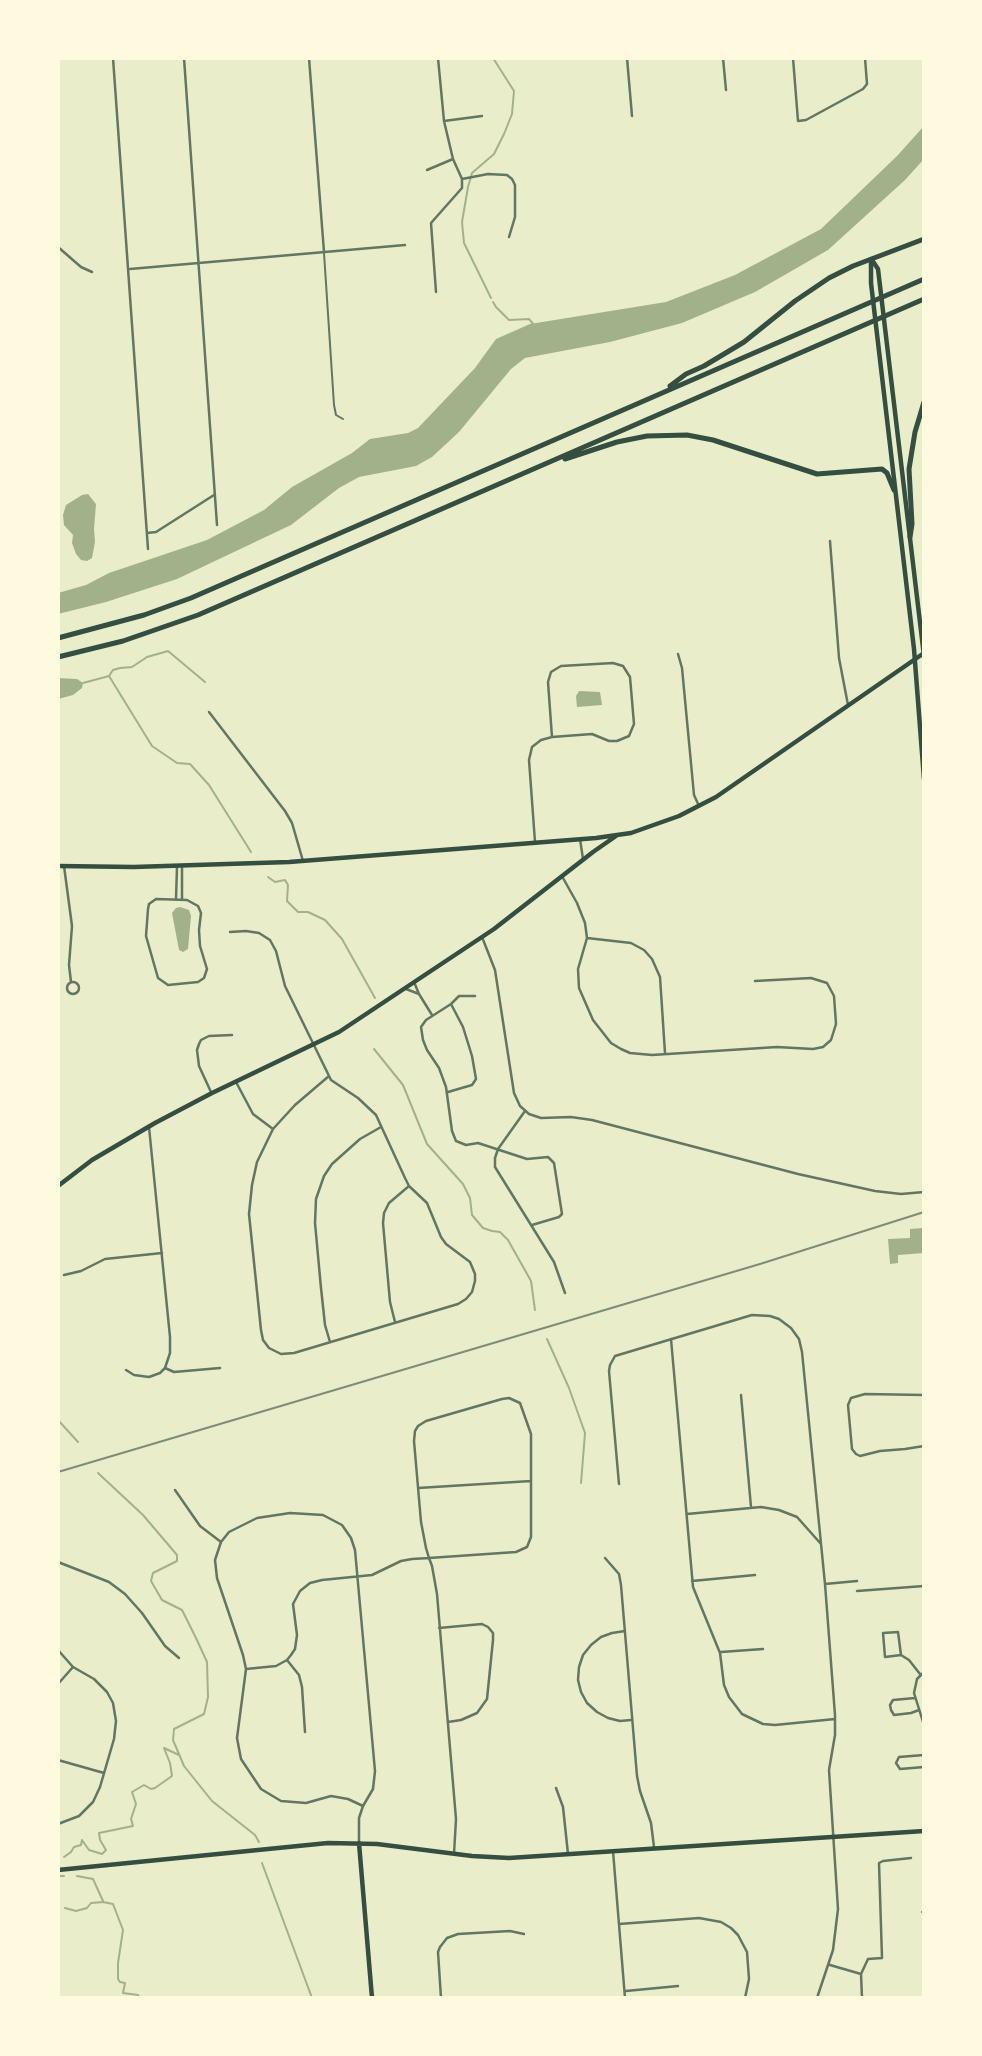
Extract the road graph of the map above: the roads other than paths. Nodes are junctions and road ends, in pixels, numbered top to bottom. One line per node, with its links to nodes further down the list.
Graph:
1 (113, 58): 23 (street)
2 (184, 58): 22 (street)
3 (309, 58): 20 (street)
4 (438, 58): 12 (street)
5 (626, 58): 11 (street)
6 (723, 58): 9 (street)
7 (793, 58): 8 (street)
8 (865, 58)
9 (726, 90)
10 (482, 116): 12 (street)
11 (632, 116)
12 (444, 121): 13 (street)
13 (453, 159): 14 (street); 15 (street)
14 (427, 170)
15 (462, 179): 16 (street); 26 (street)
16 (509, 237)
17 (924, 239): 21 (highway)
18 (405, 245): 20 (street)
19 (58, 247): 24 (street)
20 (324, 252): 22 (street); 30 (lane)
21 (871, 259): 28 (highway); 32 (main road); 36 (main road)
22 (198, 263): 23 (street); 33 (street)
23 (128, 269): 35 (street)
24 (92, 271)
25 (924, 279): 28 (highway)
26 (436, 292)
27 (924, 299): 31 (highway)
28 (662, 392): 41 (highway)
29 (924, 402): 36 (highway)
30 (343, 419)
31 (535, 468): 32 (highway); 44 (highway)
32 (894, 490): 45 (main road)
33 (215, 494): 34 (street); 35 (street)
34 (217, 525)
35 (147, 533): 38 (street)
36 (910, 537): 39 (main road)
37 (830, 541): 46 (street)
38 (149, 549)
39 (920, 620): 40 (main road); 43 (main road)
40 (924, 626)
41 (58, 638)
42 (678, 654): 50 (street)
43 (924, 654): 45 (main road)
44 (58, 657)
45 (915, 660): 46 (main road); 49 (main road)
46 (848, 705): 50 (main road)
47 (209, 712): 55 (street)
48 (552, 737): 48 (street); 53 (street)
49 (924, 779)
50 (699, 806): 51 (main road)
51 (617, 836): 52 (main road); 54 (main road)
52 (580, 839): 53 (main road); 54 (street)
53 (535, 842): 55 (main road)
54 (583, 859): 58 (main road)
55 (303, 861): 57 (main road)
56 (61, 866): 57 (main road); 65 (street)
57 (179, 866): 59 (street); 60 (street)
58 (562, 877): 62 (main road); 63 (street)
59 (176, 899): 60 (street); 60 (street)
60 (182, 899)
61 (230, 932): 73 (street)
62 (482, 937): 66 (main road); 79 (street)
63 (587, 938): 74 (street); 74 (street)
64 (755, 981): 74 (street)
65 (71, 982)
66 (414, 982): 67 (main road); 68 (street)
67 (404, 989): 68 (street); 73 (main road)
68 (419, 994): 71 (street)
69 (475, 996): 70 (street)
70 (452, 1004): 71 (street); 77 (street)
71 (432, 1015): 77 (street)
72 (232, 1035): 78 (street)
73 (313, 1045): 75 (street); 76 (main road)
74 (665, 1053)
75 (329, 1076): 81 (street); 82 (street)
76 (236, 1082): 78 (main road); 82 (street)
77 (448, 1092): 83 (street)
78 (212, 1093): 80 (main road)
79 (525, 1111): 83 (street); 86 (street)
80 (149, 1126): 84 (main road); 88 (street)
81 (382, 1126): 85 (street); 93 (street)
82 (274, 1129): 93 (street)
83 (498, 1149): 87 (street); 87 (street)
84 (58, 1186)
85 (410, 1186): 91 (street); 91 (street)
86 (924, 1192)
87 (532, 1226): 90 (street)
88 (162, 1253): 89 (street); 94 (street)
89 (64, 1275)
90 (565, 1293)
91 (395, 1322): 93 (street)
92 (671, 1339): 101 (street); 105 (street); 107 (street)
93 (330, 1342)
94 (165, 1368): 95 (street); 96 (street)
95 (220, 1368)
96 (125, 1370)
97 (741, 1395): 104 (street)
98 (924, 1395): 99 (street)
99 (924, 1446)
100 (531, 1481): 102 (street); 102 (street); 108 (street)
101 (619, 1484)
102 (418, 1488): 108 (street)
103 (175, 1490): 106 (street)
104 (751, 1508): 105 (street); 107 (street)
105 (687, 1514): 113 (street)
106 (221, 1542): 112 (street); 127 (street)
107 (821, 1544): 115 (street)
108 (429, 1558): 112 (street); 118 (street)
109 (605, 1558): 119 (street)
110 (58, 1562): 124 (street)
111 (755, 1575): 113 (street)
112 (358, 1577): 125 (street); 142 (street)
113 (692, 1581): 122 (street)
114 (856, 1581): 115 (street)
115 (825, 1584): 132 (street)
116 (924, 1586): 117 (street)
117 (857, 1591)
118 (439, 1628): 134 (street); 134 (street)
119 (625, 1631): 133 (street); 133 (street)
120 (763, 1649): 122 (street)
121 (58, 1650): 126 (street)
122 (720, 1653): 132 (street)
123 (901, 1656): 123 (street); 128 (street)
124 (179, 1658)
125 (287, 1660): 127 (street); 136 (street)
126 (72, 1667): 129 (street); 140 (street)
127 (246, 1670): 142 (street)
128 (922, 1673): 130 (street)
129 (58, 1684)
130 (915, 1698): 131 (street); 131 (street)
131 (921, 1712): 135 (street)
132 (835, 1719): 145 (street)
133 (633, 1720): 147 (street)
134 (448, 1722): 149 (street)
135 (924, 1725)
136 (305, 1732)
137 (924, 1755): 139 (street)
138 (58, 1760): 140 (street)
139 (924, 1767)
140 (104, 1773): 143 (street)
141 (556, 1788): 150 (street)
142 (363, 1806): 146 (street)
143 (58, 1824)
144 (924, 1831): 145 (main road)
145 (834, 1837): 147 (main road); 155 (street)
146 (359, 1843): 149 (main road); 152 (main road); 159 (main road)
147 (654, 1849): 148 (main road)
148 (612, 1852): 150 (main road); 153 (street)
149 (454, 1854): 150 (main road)
150 (568, 1854)
151 (911, 1858): 156 (street)
152 (58, 1870)
153 (619, 1924): 158 (street); 162 (street)
154 (524, 1934): 160 (street)
155 (829, 1965): 156 (street); 163 (street)
156 (860, 1975): 164 (street)
157 (678, 1986): 158 (street)
158 (624, 1991): 161 (street)
159 (372, 1998)
160 (441, 1998)
161 (625, 1998)
162 (745, 1998)
163 (817, 1998)
164 (862, 1998)

